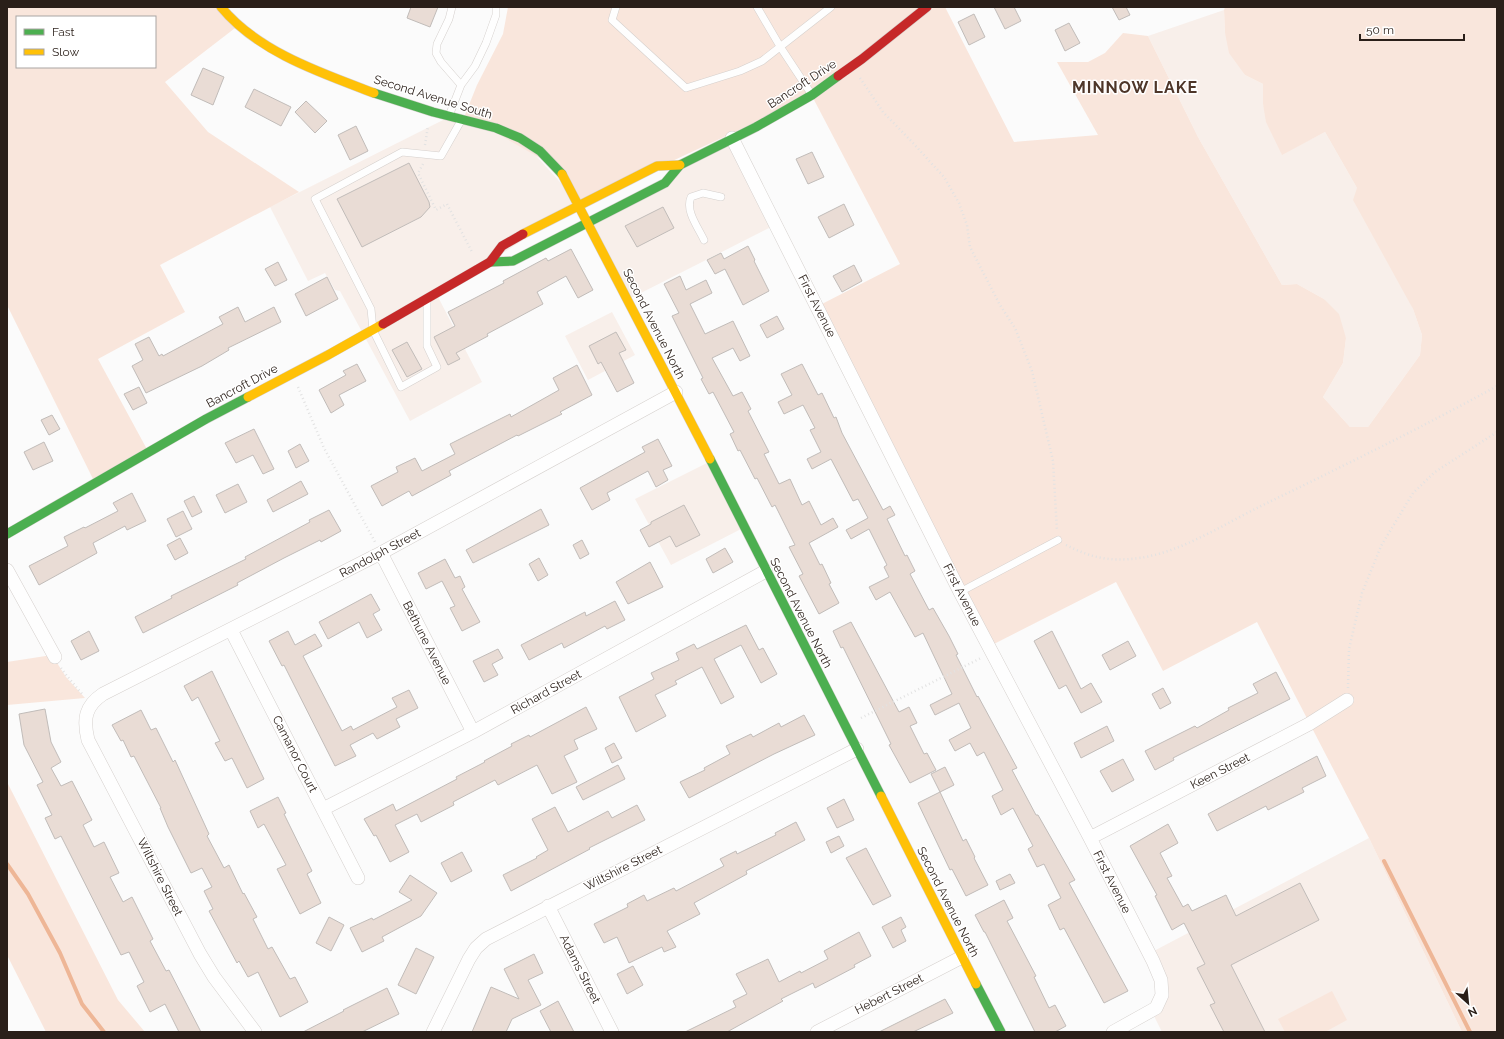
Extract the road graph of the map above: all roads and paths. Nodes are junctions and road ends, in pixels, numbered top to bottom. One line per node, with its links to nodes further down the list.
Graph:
1 (221, 7): 12 (main road, Second Avenue South)
2 (452, 7): 10 (lane)
3 (496, 7): 10 (lane)
4 (616, 7): 8 (lane)
5 (757, 7): 8 (lane)
6 (831, 7): 8 (lane)
7 (927, 7): 9 (main road, Bancroft Drive)
8 (781, 48): 11 (lane)
9 (853, 65): 11 (main road, Bancroft Drive); 31 (path)
10 (461, 85): 13 (lane)
11 (812, 95): 15 (main road, Bancroft Drive)
12 (430, 111): 13 (main road, Second Avenue South); 16 (path)
13 (449, 116): 14 (main road, Second Avenue South)
14 (462, 119): 16 (lane); 19 (main road, Second Avenue South)
15 (732, 138): 17 (main road, Bancroft Drive); 35 (street, First Avenue)
16 (424, 154): 22 (path); 25 (lane)
17 (680, 165): 19 (main road, Bancroft Drive); 20 (main road, Bancroft Drive)
18 (721, 197): 21 (lane)
19 (579, 205): 20 (main road, Second Avenue North); 23 (main road, Bancroft Drive)
20 (588, 223): 23 (main road, Bancroft Drive); 28 (main road, Second Avenue North)
21 (704, 240)
22 (472, 252)
23 (490, 262): 24 (main road, Bancroft Drive)
24 (427, 300): 25 (main road, Bancroft Drive); 25 (lane)
25 (373, 330): 26 (main road, Bancroft Drive)
26 (292, 373): 30 (main road, Bancroft Drive); 32 (path)
27 (1497, 386): 31 (path)
28 (676, 392): 32 (street, Randolph Street); 34 (main road, Second Avenue North)
29 (1497, 432): 39 (path)
30 (7, 534)
31 (1058, 540): 35 (lane)
32 (381, 553): 36 (street, Randolph Street); 42 (street, Bethune Avenue)
33 (7, 570): 38 (street)
34 (766, 571): 42 (street, Richard Street); 43 (main road, Second Avenue North)
35 (960, 592): 37 (street, First Avenue)
36 (232, 630): 40 (street, Randolph Street); 44 (street, Camanor Court)
37 (992, 653): 41 (path); 45 (street, First Avenue)
38 (54, 657): 40 (path)
39 (1347, 700): 45 (street, Keen Street)
40 (89, 708): 49 (street, Wiltshire Street)
41 (861, 718)
42 (472, 732): 44 (street, Richard Street)
43 (857, 749): 47 (street, Wiltshire Street); 48 (main road, Second Avenue North)
44 (323, 809): 46 (street, Camanor Court)
45 (1090, 838): 54 (street, First Avenue)
46 (358, 878)
47 (548, 906): 50 (street, Wiltshire Street); 51 (street, Adams Street)
48 (962, 957): 52 (street, Hebert Street); 53 (main road, Second Avenue North)
49 (255, 1032)
50 (433, 1032)
51 (612, 1032)
52 (816, 1032)
53 (1001, 1032)
54 (1113, 1032)

